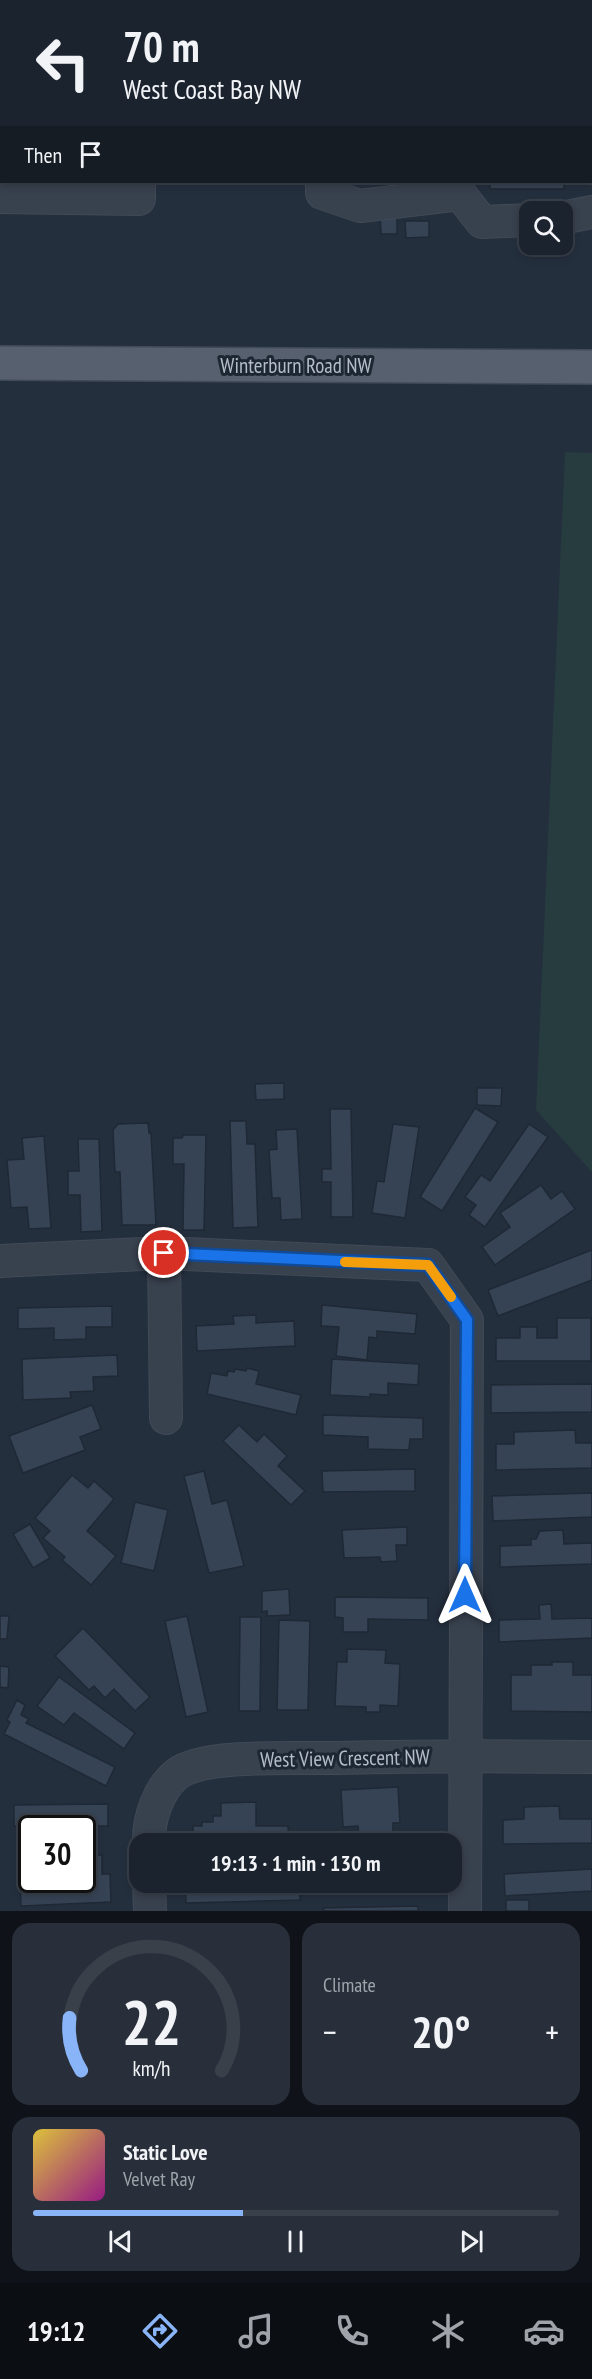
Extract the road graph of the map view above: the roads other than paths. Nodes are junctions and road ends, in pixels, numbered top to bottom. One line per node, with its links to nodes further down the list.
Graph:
1 (139, 183): 4 (street)
2 (322, 183): 3 (street)
3 (386, 192): 7 (street)
4 (0, 197)
5 (592, 212): 6 (street)
6 (573, 216)
7 (519, 220)
8 (0, 363): 9 (main road, Winterburn Road NW)
9 (592, 367)
10 (164, 1253): 11 (street); 12 (street); 13 (street)
11 (0, 1261)
12 (166, 1418)
13 (464, 1756): 14 (street, West View Crescent NW); 15 (street, West View Crescent NW); 18 (street)
14 (592, 1757)
15 (148, 1833)
16 (149, 1893): 17 (street)
17 (150, 1911)
18 (465, 1911)

